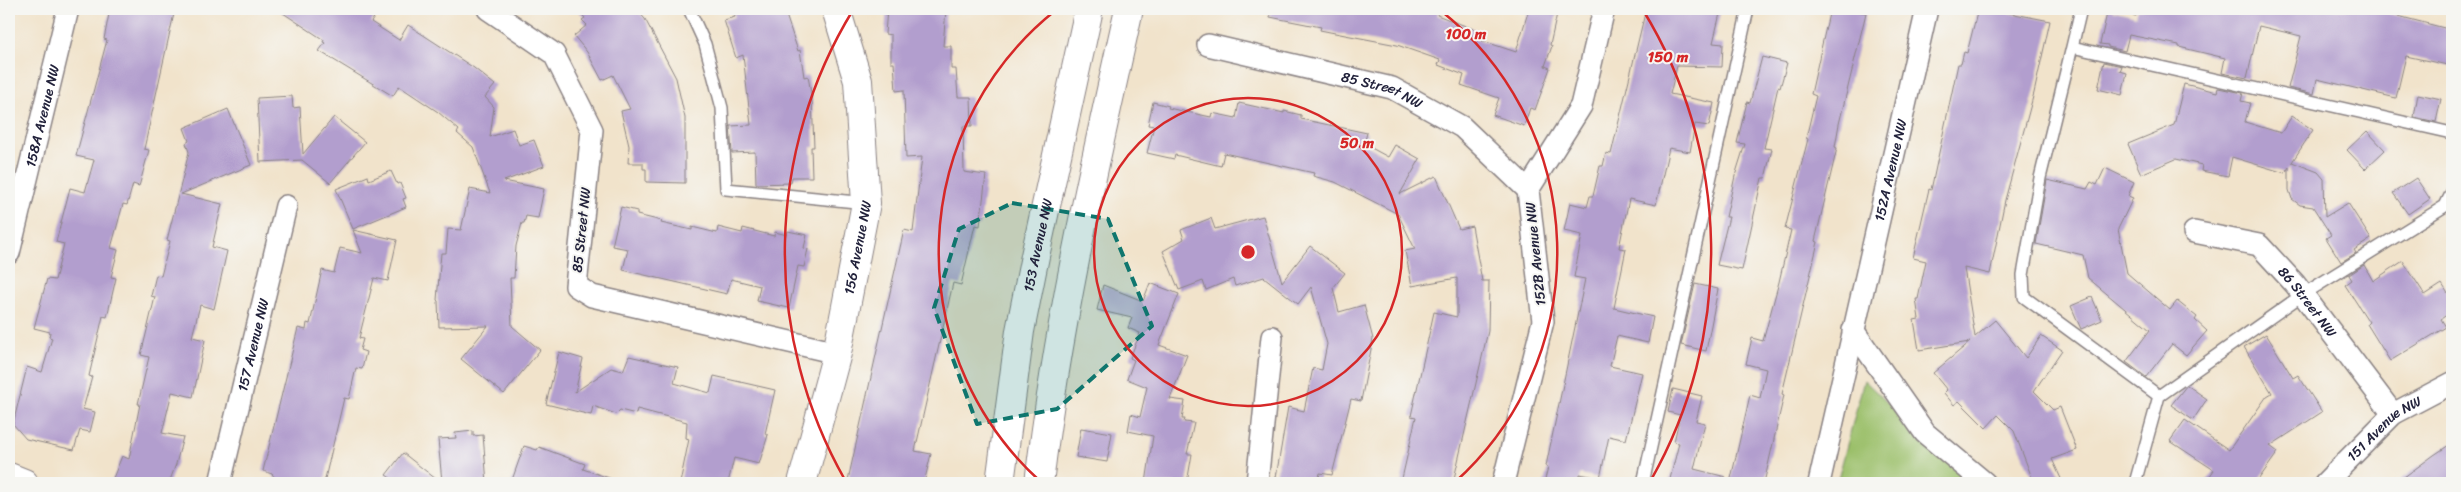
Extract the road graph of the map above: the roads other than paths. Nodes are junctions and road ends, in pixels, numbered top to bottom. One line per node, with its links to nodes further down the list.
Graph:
1 (68, 9): 19 (street, 158A Avenue NW)
2 (488, 9): 23 (street, 85 Street NW)
3 (689, 9): 16 (lane)
4 (836, 9): 16 (main road, 156 Avenue NW)
5 (1089, 9): 31 (main road, 153 Avenue NW)
6 (1129, 9): 32 (main road)
7 (1604, 9): 14 (street, 152B Avenue NW)
8 (1748, 9): 35 (lane)
9 (1927, 9): 21 (street, 152A Avenue NW)
10 (2080, 9): 12 (lane)
11 (1208, 45): 14 (street, 85 Street NW)
12 (2072, 47): 13 (lane); 25 (lane)
13 (2452, 133)
14 (1528, 190): 34 (street, 152B Avenue NW)
15 (2452, 192): 20 (lane)
16 (866, 203): 23 (main road, 156 Avenue NW)
17 (286, 206): 29 (street, 157 Avenue NW)
18 (2194, 232): 20 (street, 86 Street NW)
19 (9, 253)
20 (2302, 294): 25 (lane); 26 (street, 86 Street NW)
21 (1853, 330): 36 (street, 152A Avenue NW); 37 (street)
22 (1272, 337): 33 (street)
23 (836, 353): 30 (main road, 156 Avenue NW)
24 (2452, 383): 26 (street, 151 Avenue NW)
25 (2159, 396): 38 (lane)
26 (2393, 414): 39 (street, 151 Avenue NW)
27 (9, 477): 28 (main road)
28 (24, 483)
29 (220, 483)
30 (802, 483)
31 (1000, 483)
32 (1040, 483)
33 (1257, 483)
34 (1503, 483)
35 (1643, 483)
36 (1819, 483)
37 (1985, 483)
38 (2135, 483)
39 (2324, 483)

